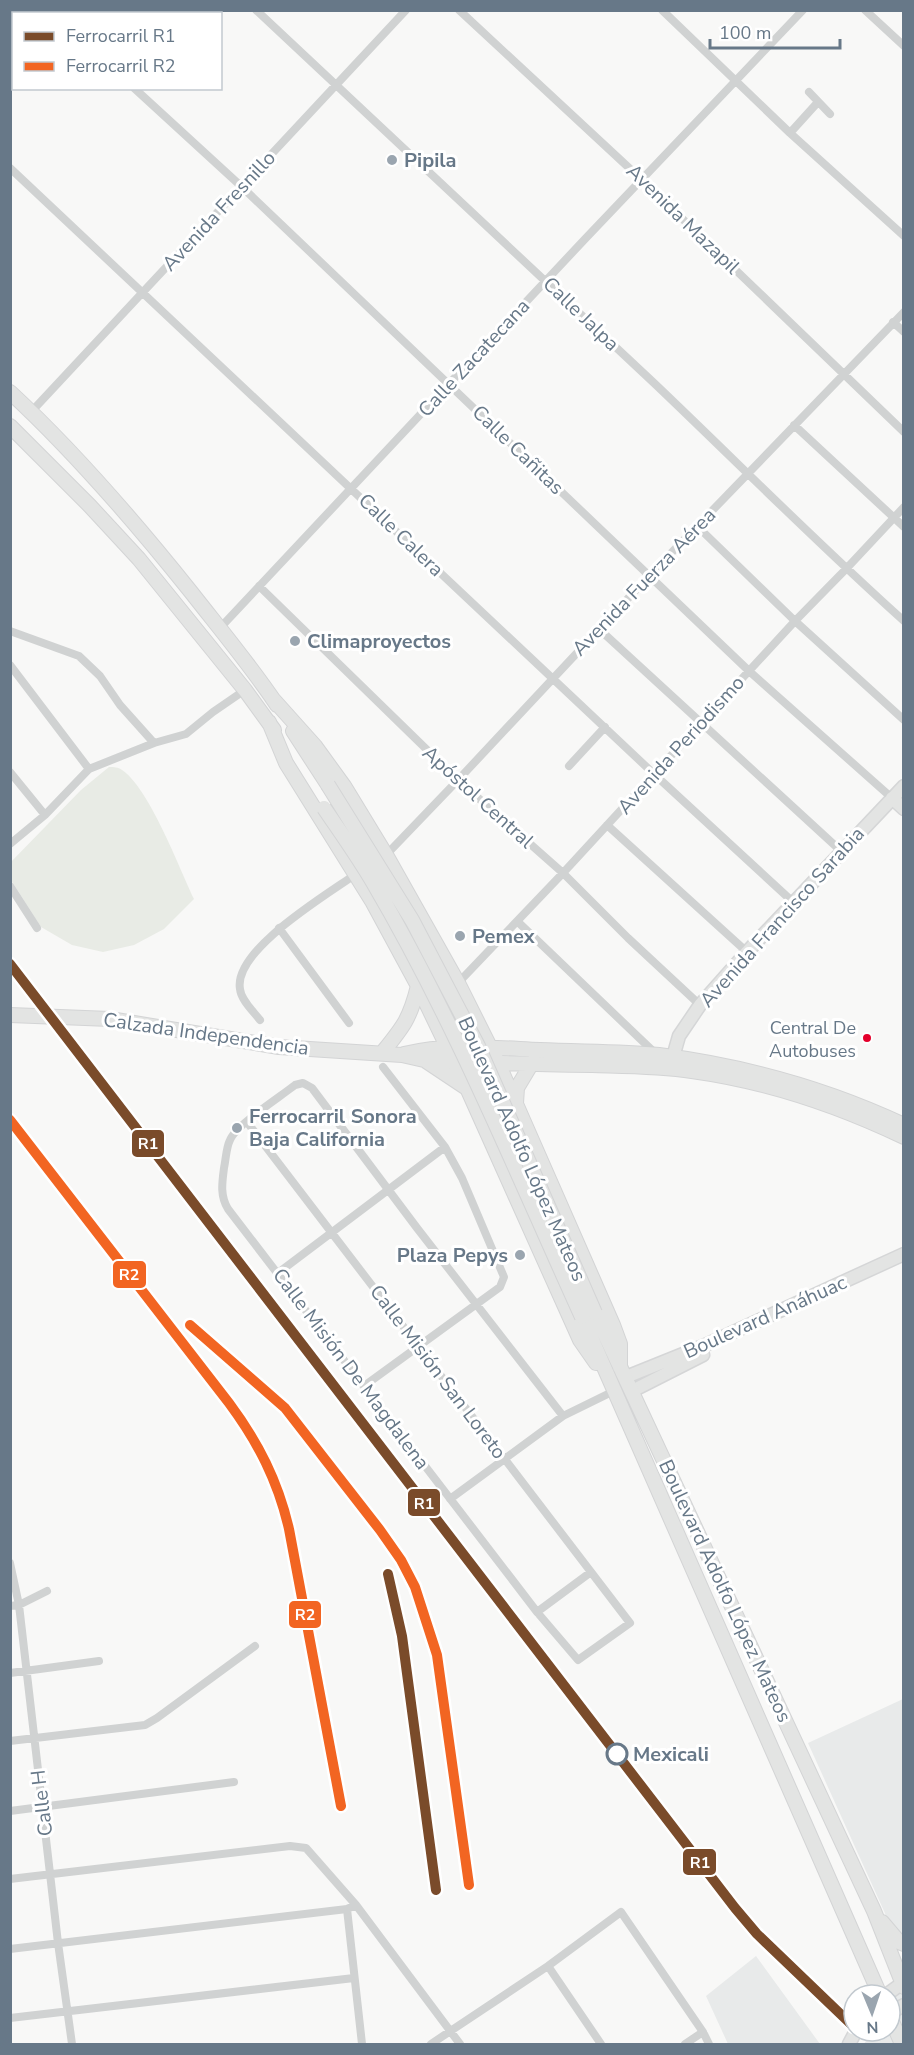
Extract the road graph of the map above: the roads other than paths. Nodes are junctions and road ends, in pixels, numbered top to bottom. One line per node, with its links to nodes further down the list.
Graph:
1 (256, 10): 9 (street, Calle Jalpa)
2 (406, 10): 9 (street, Avenida Fresnillo)
3 (459, 10): 16 (street, Avenida Mazapil)
4 (662, 10): 8 (street)
5 (803, 10): 8 (street, Calle Zacatecana)
6 (865, 10): 7 (street)
7 (903, 46)
8 (737, 80): 14 (street); 16 (street, Calle Zacatecana)
9 (336, 85): 17 (street, Avenida Fresnillo); 19 (street, Calle Jalpa)
10 (136, 90): 17 (street, Calle Cañitas)
11 (809, 92): 12 (street)
12 (818, 102): 13 (street); 14 (street)
13 (830, 114)
14 (790, 133): 18 (street)
15 (10, 168): 20 (street, Calle Calera)
16 (641, 179): 19 (street, Calle Zacatecana); 24 (street, Avenida Mazapil)
17 (242, 187): 20 (street, Avenida Fresnillo); 25 (street, Calle Cañitas)
18 (903, 236)
19 (546, 281): 25 (street, Calle Zacatecana); 31 (street, Calle Jalpa)
20 (143, 292): 27 (street, Avenida Fresnillo); 32 (street, Calle Calera)
21 (903, 312): 22 (street, Avenida Fuerza Aérea)
22 (893, 322): 23 (street); 24 (street, Avenida Fuerza Aérea)
23 (903, 332)
24 (844, 373): 28 (street, Avenida Fuerza Aérea); 30 (street, Avenida Mazapil)
25 (449, 384): 32 (street, Calle Zacatecana); 38 (street, Calle Cañitas)
26 (10, 392): 27 (main road, Boulevard Adolfo López Mateos)
27 (32, 411): 42 (main road, Boulevard Adolfo López Mateos)
28 (794, 425): 31 (street, Avenida Fuerza Aérea); 34 (street)
29 (10, 426): 48 (main road, Boulevard Adolfo López Mateos)
30 (903, 432)
31 (748, 473): 35 (street, Avenida Fuerza Aérea); 37 (street, Calle Jalpa)
32 (352, 488): 39 (street, Calle Zacatecana); 47 (street, Calle Calera)
33 (903, 507): 34 (street, Avenida Periodismo)
34 (894, 518): 36 (street); 37 (street, Avenida Periodismo)
35 (697, 526): 38 (street, Avenida Fuerza Aérea); 40 (street)
36 (903, 527)
37 (846, 569): 40 (street, Avenida Periodismo); 41 (street, Calle Jalpa)
38 (649, 576): 43 (street, Avenida Fuerza Aérea); 46 (street, Calle Cañitas)
39 (259, 586): 42 (street, Calle Zacatecana); 59 (street, Apóstol Central)
40 (795, 621): 46 (street, Avenida Periodismo); 50 (street)
41 (903, 621)
42 (220, 628): 49 (main road, Boulevard Adolfo López Mateos)
43 (599, 629): 47 (street, Avenida Fuerza Aérea); 52 (street)
44 (10, 631): 54 (street)
45 (10, 665): 56 (street)
46 (749, 671): 52 (street, Avenida Periodismo); 61 (street, Calle Cañitas)
47 (553, 678): 53 (street, Calle Calera); 59 (street, Avenida Fuerza Aérea)
48 (245, 690): 51 (main road, Boulevard Adolfo López Mateos); 54 (street)
49 (272, 698): 67 (main road); 106 (main road, Boulevard Adolfo López Mateos, bridge)
50 (903, 720)
51 (269, 722): 69 (main road); 106 (main road, Boulevard Adolfo López Mateos, bridge)
52 (702, 724): 58 (street, Avenida Periodismo); 66 (street)
53 (604, 727): 55 (street); 58 (street, Calle Calera)
54 (154, 743): 56 (street)
55 (568, 766)
56 (89, 770): 63 (street)
57 (10, 772): 63 (street)
58 (654, 774): 64 (street, Avenida Periodismo); 71 (street, Calle Calera)
59 (458, 780): 67 (street, Avenida Fuerza Aérea); 68 (street, Apóstol Central)
60 (903, 786): 61 (main road, Avenida Francisco Sarabia)
61 (892, 798): 62 (main road, Calle Cañitas); 66 (main road, Avenida Francisco Sarabia)
62 (903, 809)
63 (45, 815): 65 (street)
64 (607, 825): 68 (street, Avenida Periodismo); 75 (street)
65 (10, 843)
66 (841, 851): 71 (main road, Avenida Francisco Sarabia)
67 (386, 855): 76 (main road)
68 (563, 873): 72 (street, Avenida Periodismo); 78 (street, Apóstol Central)
69 (356, 874): 74 (street); 77 (main road)
70 (10, 886): 73 (street)
71 (793, 902): 75 (main road, Avenida Francisco Sarabia)
72 (518, 922): 76 (street, Avenida Periodismo); 87 (street)
73 (38, 928)
74 (279, 928): 80 (street); 81 (street)
75 (747, 952): 78 (main road, Avenida Francisco Sarabia)
76 (458, 983): 82 (main road)
77 (418, 986): 83 (main road); 89 (main road)
78 (700, 1005): 88 (main road, Avenida Francisco Sarabia)
79 (10, 1015): 89 (main road, Calzada Independencia)
80 (260, 1020)
81 (349, 1023)
82 (483, 1031): 84 (main road); 85 (main road)
83 (448, 1048): 84 (main road, Calzada Independencia); 86 (main road, Calzada Independencia); 91 (main road)
84 (491, 1048): 85 (main road, Calzada Independencia); 92 (main road)
85 (524, 1049): 87 (main road, Calzada Independencia)
86 (402, 1055): 89 (main road, Calzada Independencia); 90 (main road, Calzada Independencia)
87 (656, 1055): 88 (main road, Calzada Independencia)
88 (673, 1057): 97 (main road, Calzada Independencia)
89 (382, 1060): 99 (street)
90 (424, 1060): 91 (main road, Calzada Independencia); 94 (main road)
91 (454, 1061): 92 (main road, Calzada Independencia); 94 (main road)
92 (498, 1063): 93 (main road, Calzada Independencia); 95 (main road)
93 (532, 1064): 95 (main road); 98 (main road, Calzada Independencia)
94 (467, 1088): 109 (main road)
95 (516, 1106): 108 (main road)
96 (247, 1122): 100 (street, Calle Misión De Magdalena); 101 (street, Calle Misión San Loreto); 104 (street, Calle Misión De Magdalena)
97 (903, 1125)
98 (903, 1137)
99 (445, 1147): 100 (street); 105 (street)
100 (389, 1191): 101 (street); 105 (street)
101 (332, 1233): 104 (street); 107 (street, Calle Misión San Loreto)
102 (903, 1254): 108 (main road, Boulevard Anáhuac)
103 (903, 1262): 112 (main road, Boulevard Anáhuac)
104 (278, 1274): 110 (street, Calle Misión De Magdalena)
105 (476, 1303): 107 (street); 113 (street)
106 (589, 1315): 108 (main road, Boulevard Adolfo López Mateos); 109 (main road, Boulevard Adolfo López Mateos)
107 (418, 1346): 110 (street); 114 (street, Calle Misión San Loreto)
108 (623, 1372): 112 (main road, Boulevard Adolfo López Mateos)
109 (608, 1377): 111 (main road, Boulevard Adolfo López Mateos)
110 (364, 1386): 115 (street, Calle Misión De Magdalena)
111 (614, 1390): 113 (street); 140 (main road, Boulevard Adolfo López Mateos)
112 (632, 1391): 134 (main road, Boulevard Adolfo López Mateos)
113 (563, 1416): 114 (street)
114 (505, 1459): 115 (street); 117 (street, Calle Misión San Loreto)
115 (450, 1498): 120 (street, Calle Misión De Magdalena)
116 (10, 1563): 119 (street, Calle H)
117 (591, 1572): 120 (street); 122 (street, Calle Misión San Loreto)
118 (47, 1591): 119 (street)
119 (15, 1605): 124 (street, Calle H)
120 (537, 1612): 122 (street, Calle Misión De Magdalena)
121 (255, 1646): 126 (street)
122 (577, 1659)
123 (99, 1661): 124 (street)
124 (26, 1671): 125 (street); 126 (street, Calle H)
125 (10, 1673)
126 (34, 1738): 127 (street); 129 (street, Calle H)
127 (10, 1741)
128 (234, 1782): 129 (street)
129 (42, 1807): 130 (street); 131 (street, Calle H)
130 (10, 1811)
131 (51, 1874): 132 (street); 133 (street); 135 (street, Calle H)
132 (10, 1879)
133 (352, 1907): 135 (street); 139 (street); 144 (street)
134 (873, 1911): 136 (main road); 141 (main road, Boulevard Adolfo López Mateos)
135 (58, 1943): 137 (street); 142 (street, Calle H)
136 (903, 1944)
137 (10, 1949)
138 (548, 1966): 144 (street); 145 (street); 150 (street)
139 (354, 1978): 142 (street); 147 (street)
140 (875, 1983)
141 (903, 1984)
142 (68, 2011): 143 (street); 146 (street, Calle H)
143 (10, 2018)
144 (450, 2032): 148 (street); 149 (street)
145 (703, 2032): 151 (street); 152 (street)
146 (72, 2044)
147 (362, 2044)
148 (431, 2044)
149 (460, 2044)
150 (601, 2044)
151 (685, 2044)
152 (709, 2044)

